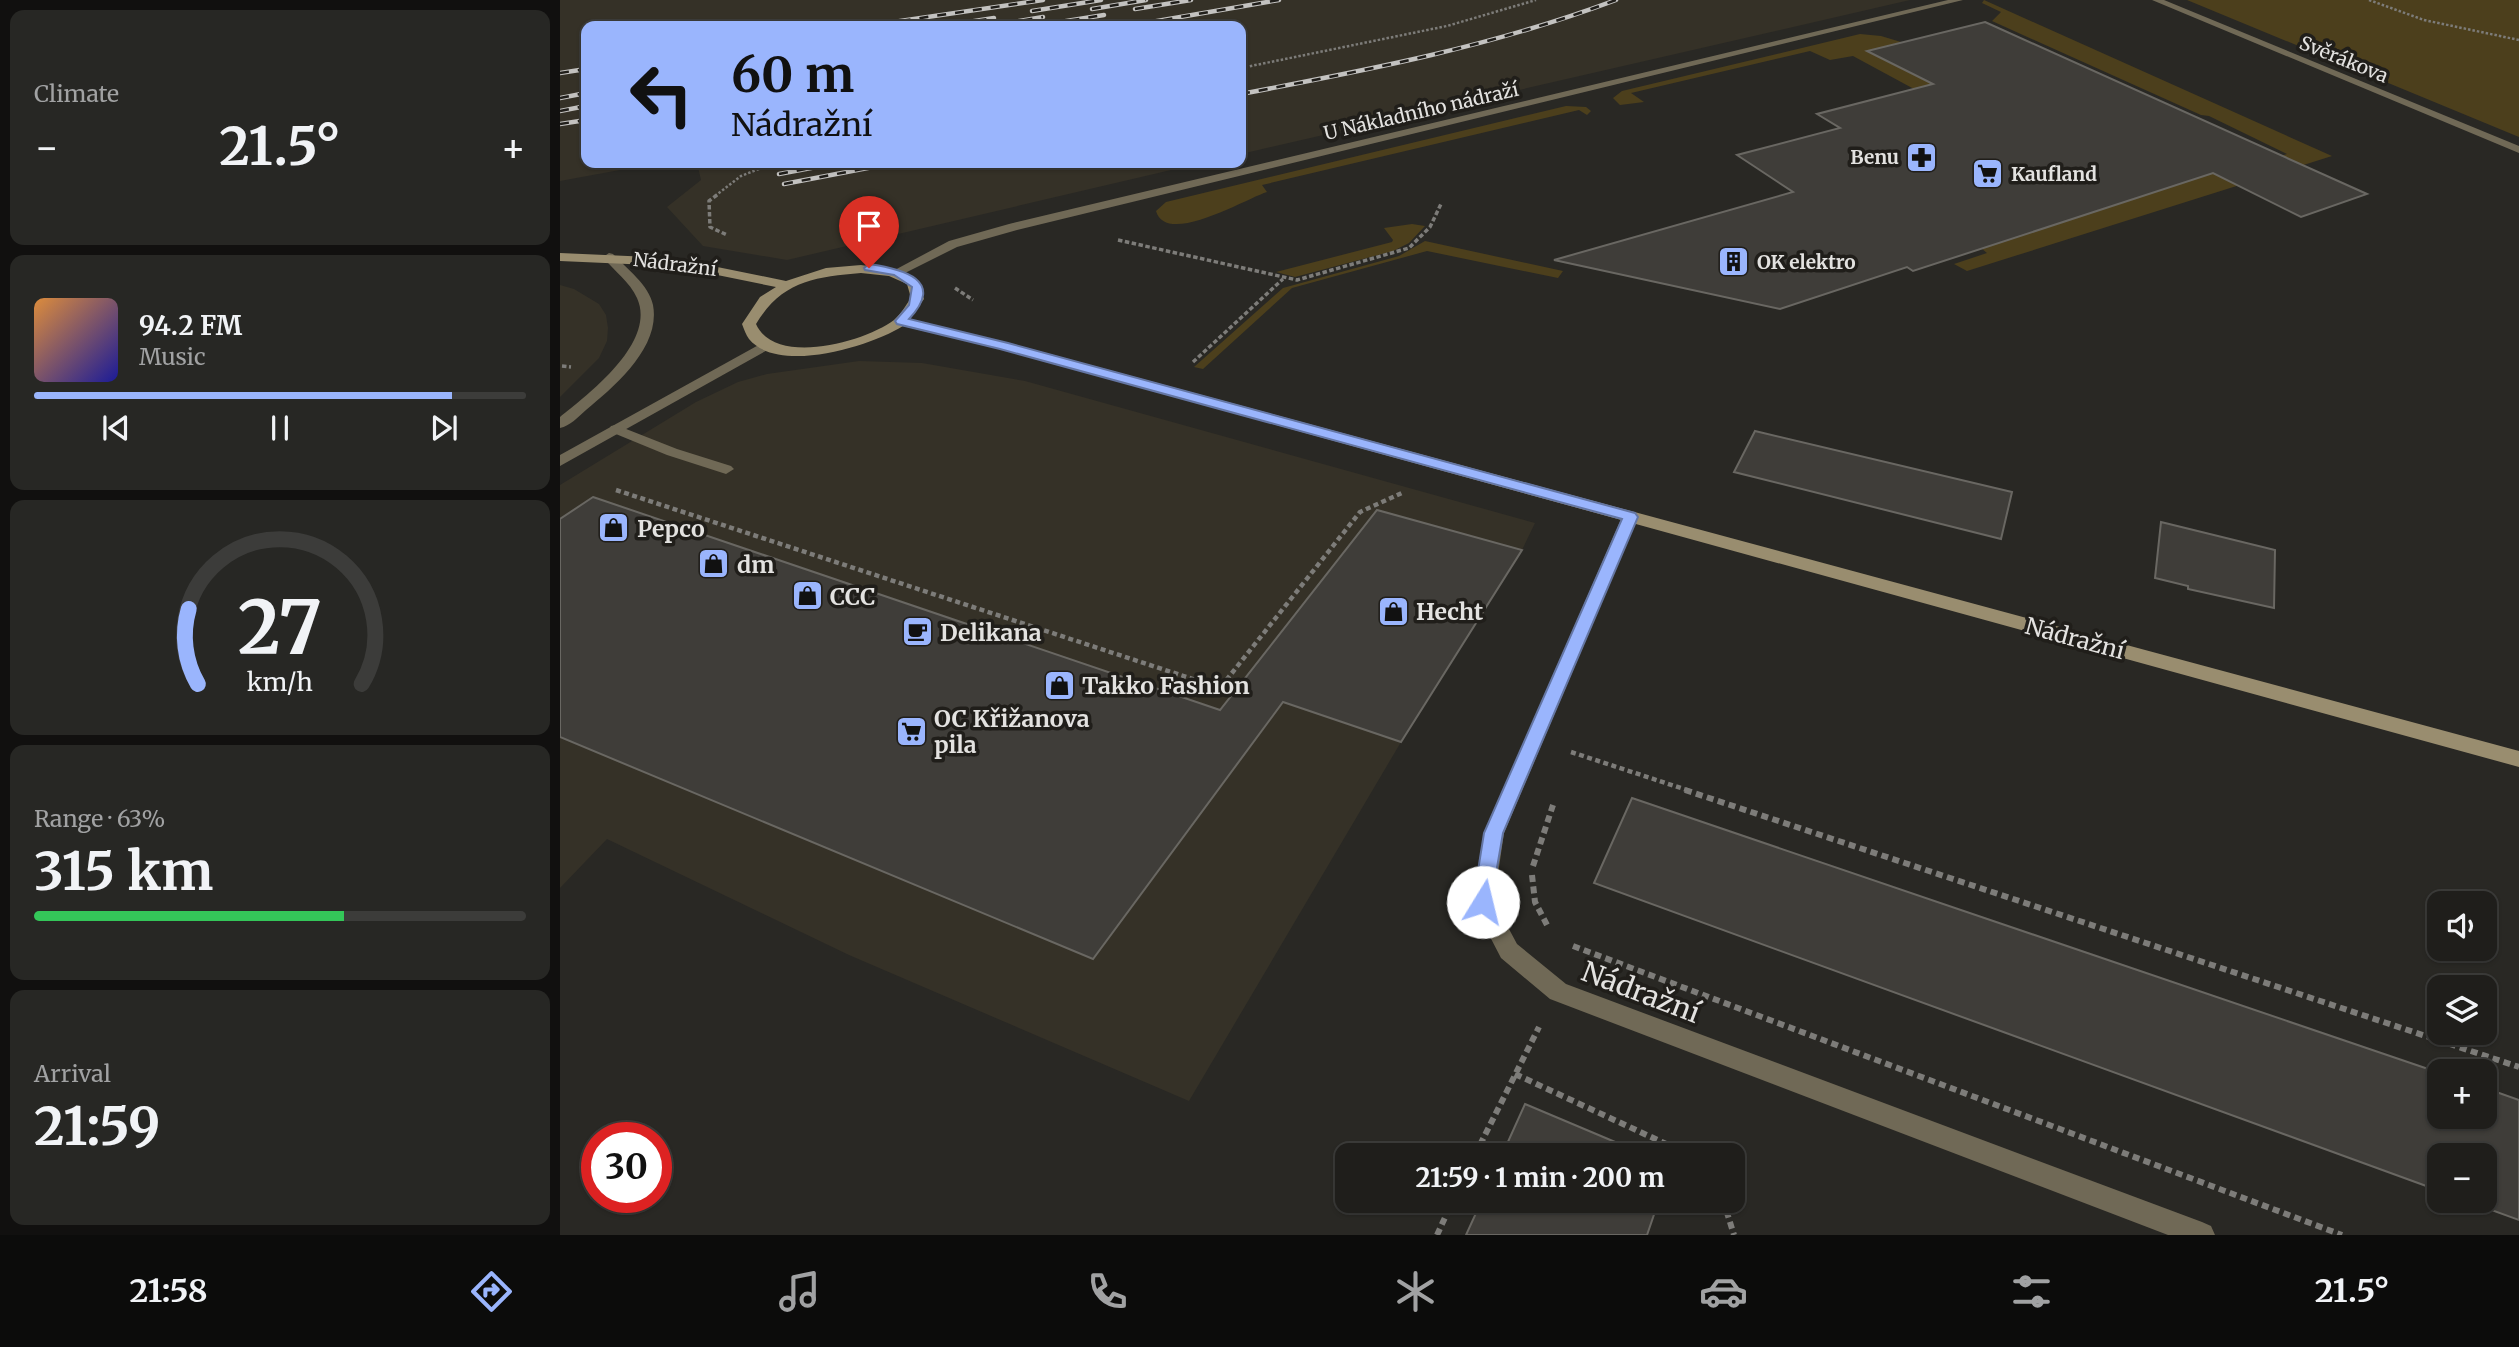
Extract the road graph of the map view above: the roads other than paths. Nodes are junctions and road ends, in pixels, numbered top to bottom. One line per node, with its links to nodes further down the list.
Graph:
1 (1959, 0): 6 (street, U Nákladního nádraží)
2 (2156, 0): 3 (street, Svěrákova)
3 (2519, 150)
4 (560, 257): 5 (main road, Nádražní)
5 (609, 257): 7 (main road, Nádražní); 10 (street)
6 (897, 272): 7 (main road); 8 (main road)
7 (788, 285): 9 (main road)
8 (901, 321): 9 (main road); 14 (main road, Nádražní)
9 (766, 345): 11 (street)
10 (560, 424)
11 (616, 429): 12 (street); 13 (street)
12 (560, 461)
13 (726, 469)
14 (1630, 517): 15 (main road, Nádražní); 16 (street, Nádražní)
15 (2519, 759)
16 (2202, 1235)

